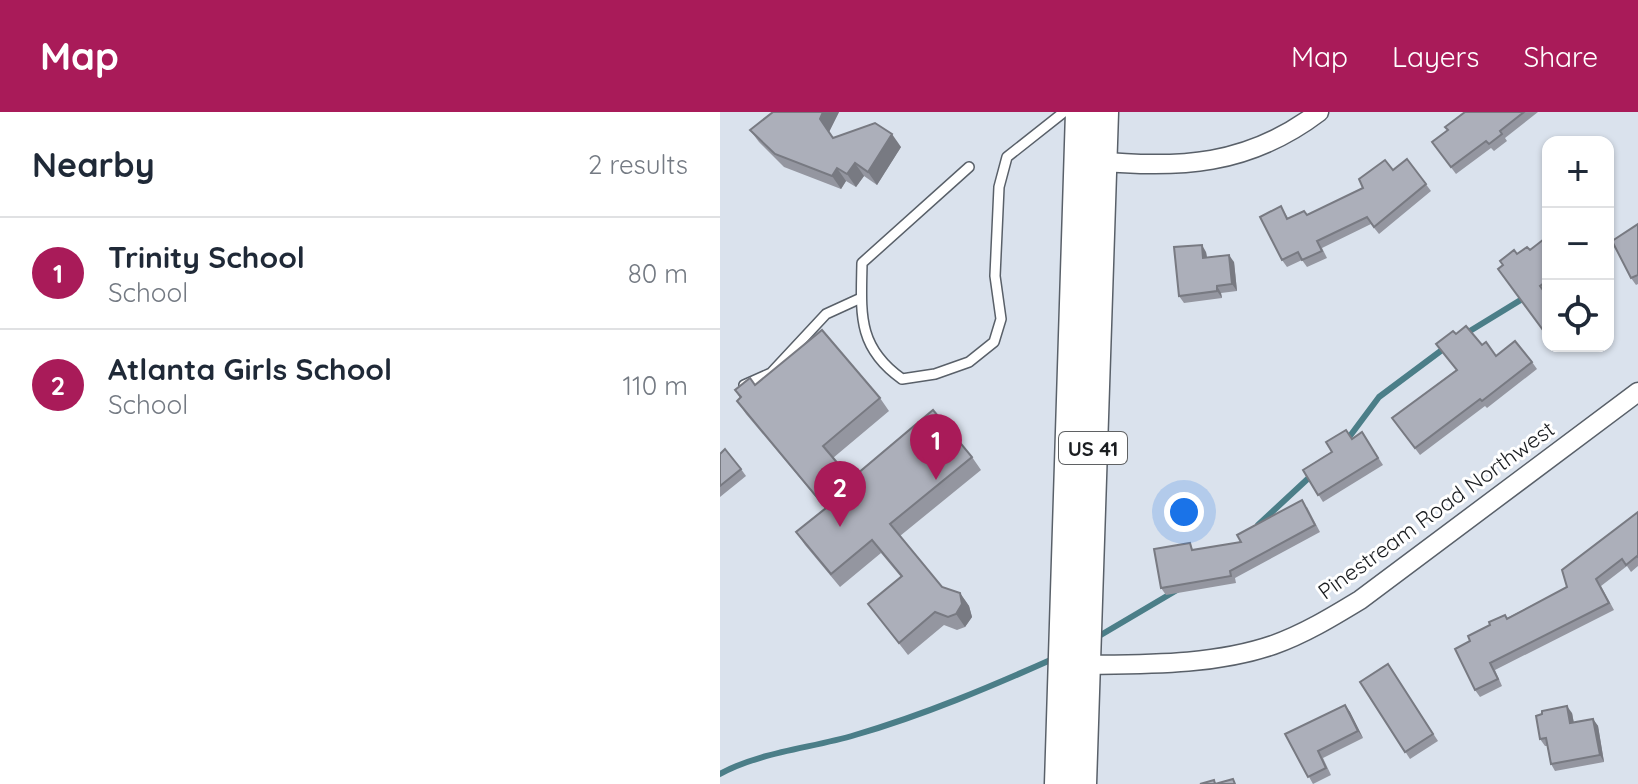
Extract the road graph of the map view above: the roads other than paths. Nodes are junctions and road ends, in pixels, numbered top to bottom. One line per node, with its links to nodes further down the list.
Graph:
1 (1064, 112): 7 (lane)
2 (1080, 112): 5 (main road, US 41)
3 (1104, 112): 5 (main road, US 41)
4 (1319, 112): 5 (street)
5 (1091, 160): 10 (main road, US 41)
6 (969, 167): 7 (lane)
7 (861, 298): 8 (lane)
8 (740, 387)
9 (1638, 392): 10 (street, Pinestream Road Northwest)
10 (1074, 665): 11 (main road, US 41); 12 (main road, US 41)
11 (1059, 784)
12 (1082, 784)

